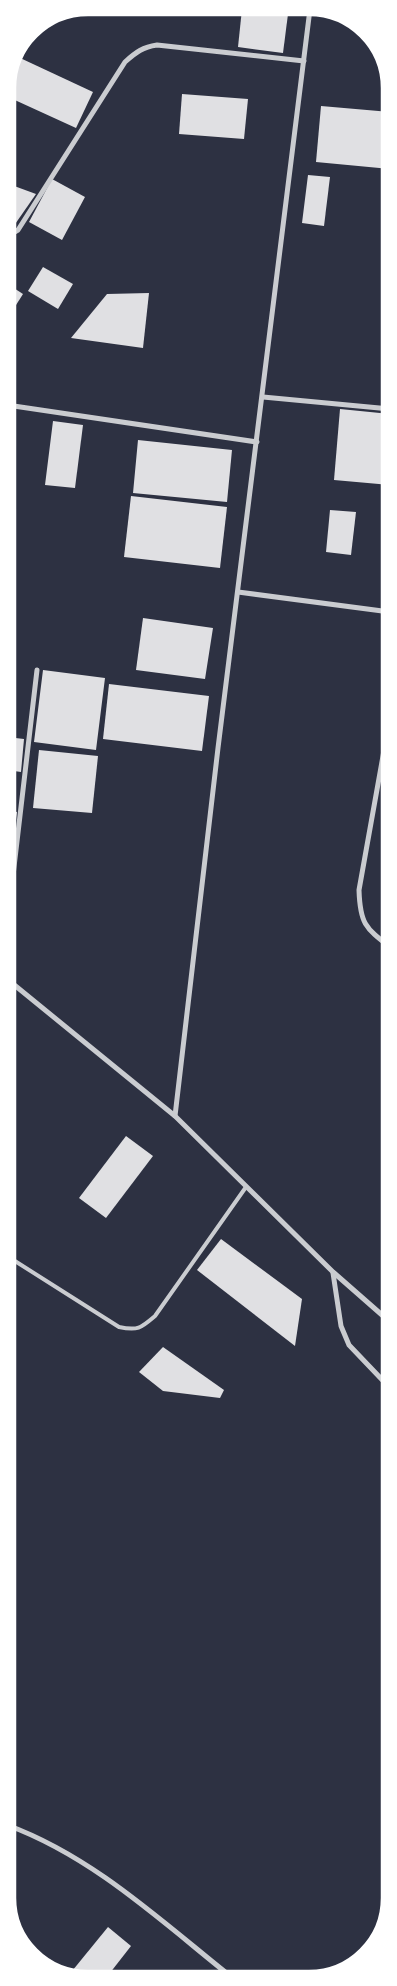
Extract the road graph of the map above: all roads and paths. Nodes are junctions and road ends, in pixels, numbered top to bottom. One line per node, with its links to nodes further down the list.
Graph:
1 (309, 15): 2 (street)
2 (304, 61): 3 (street); 4 (street)
3 (15, 232)
4 (263, 396): 6 (street); 7 (street)
5 (15, 406): 7 (street)
6 (382, 408)
7 (257, 442): 8 (street)
8 (238, 592): 9 (street); 15 (street)
9 (382, 611)
10 (36, 670): 12 (street)
11 (382, 762): 13 (street)
12 (15, 856)
13 (382, 941)
14 (15, 986): 15 (street)
15 (175, 1116): 16 (street)
16 (246, 1187): 17 (lane); 18 (street)
17 (15, 1261)
18 (333, 1272): 19 (street); 20 (street)
19 (382, 1315)
20 (382, 1380)
21 (15, 1828): 22 (street)
22 (224, 1971)

